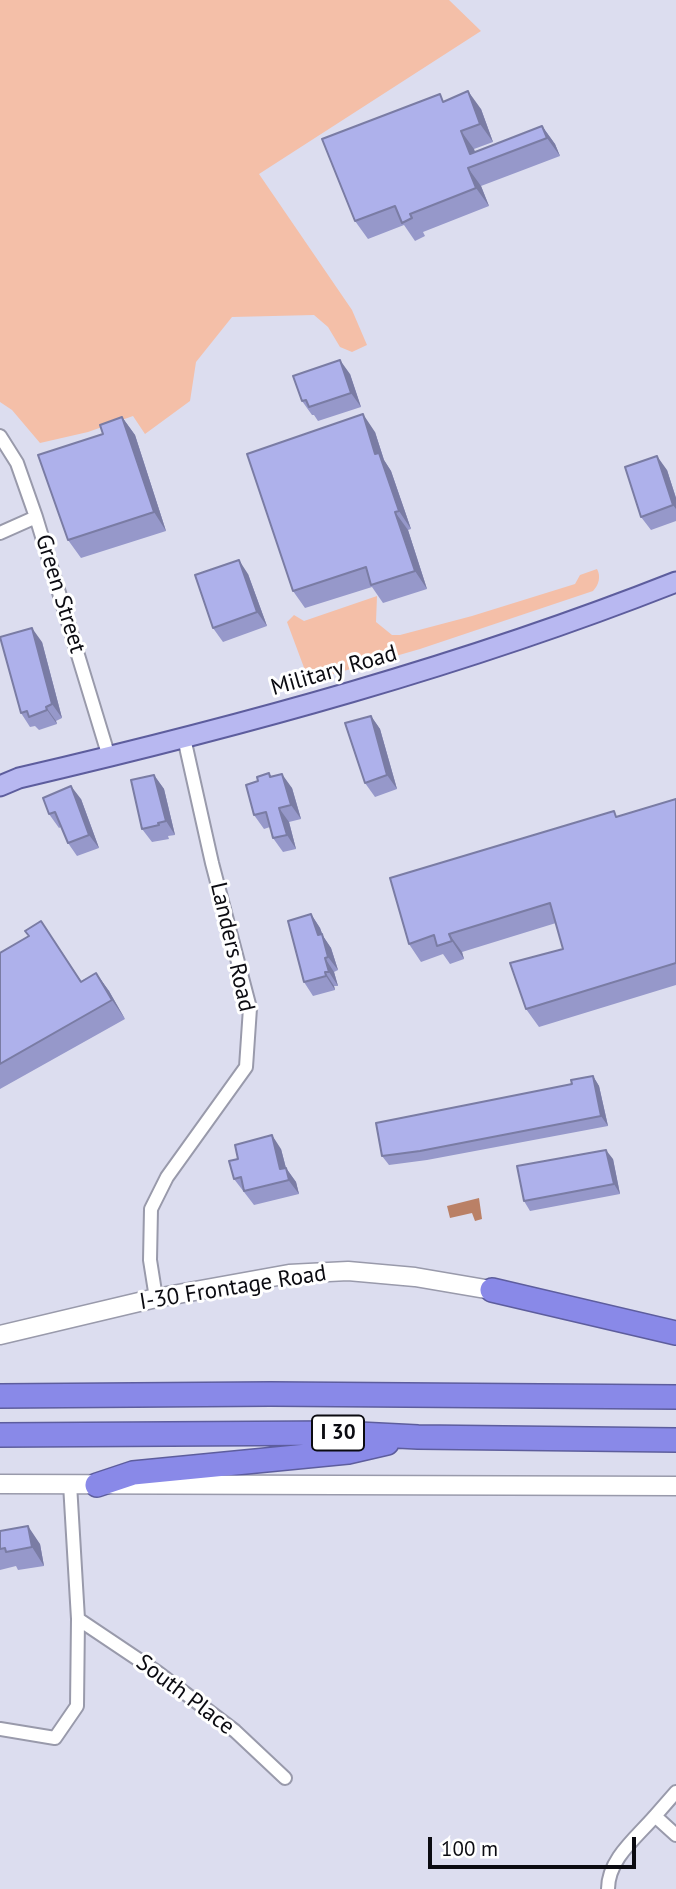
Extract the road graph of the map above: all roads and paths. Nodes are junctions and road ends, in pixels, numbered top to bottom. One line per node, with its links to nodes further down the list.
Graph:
1 (0, 436): 2 (street, Green Street)
2 (36, 517): 3 (street); 6 (street, Green Street)
3 (0, 533)
4 (676, 582): 5 (main road, Military Road)
5 (184, 738): 6 (main road, Military Road); 9 (street, Landers Road)
6 (109, 757): 7 (main road, Military Road)
7 (0, 786)
8 (492, 1290): 9 (main road, I-30 Frontage Road); 10 (main road, I-30 Frontage Road); 11 (highway)
9 (156, 1298): 12 (main road, I-30 Frontage Road)
10 (676, 1321)
11 (676, 1333)
12 (0, 1335)
13 (0, 1396): 14 (highway, I 30)
14 (676, 1397)
15 (0, 1435): 16 (highway, I 30)
16 (418, 1437): 17 (highway, I 30); 20 (highway)
17 (676, 1440)
18 (0, 1484): 19 (main road)
19 (70, 1484): 20 (main road); 22 (street)
20 (97, 1485): 21 (main road)
21 (676, 1486)
22 (78, 1619): 23 (street); 24 (street, South Place)
23 (0, 1729)
24 (285, 1778)
25 (676, 1792): 26 (street)
26 (655, 1816): 27 (street); 28 (street)
27 (676, 1835)
28 (608, 1889)

